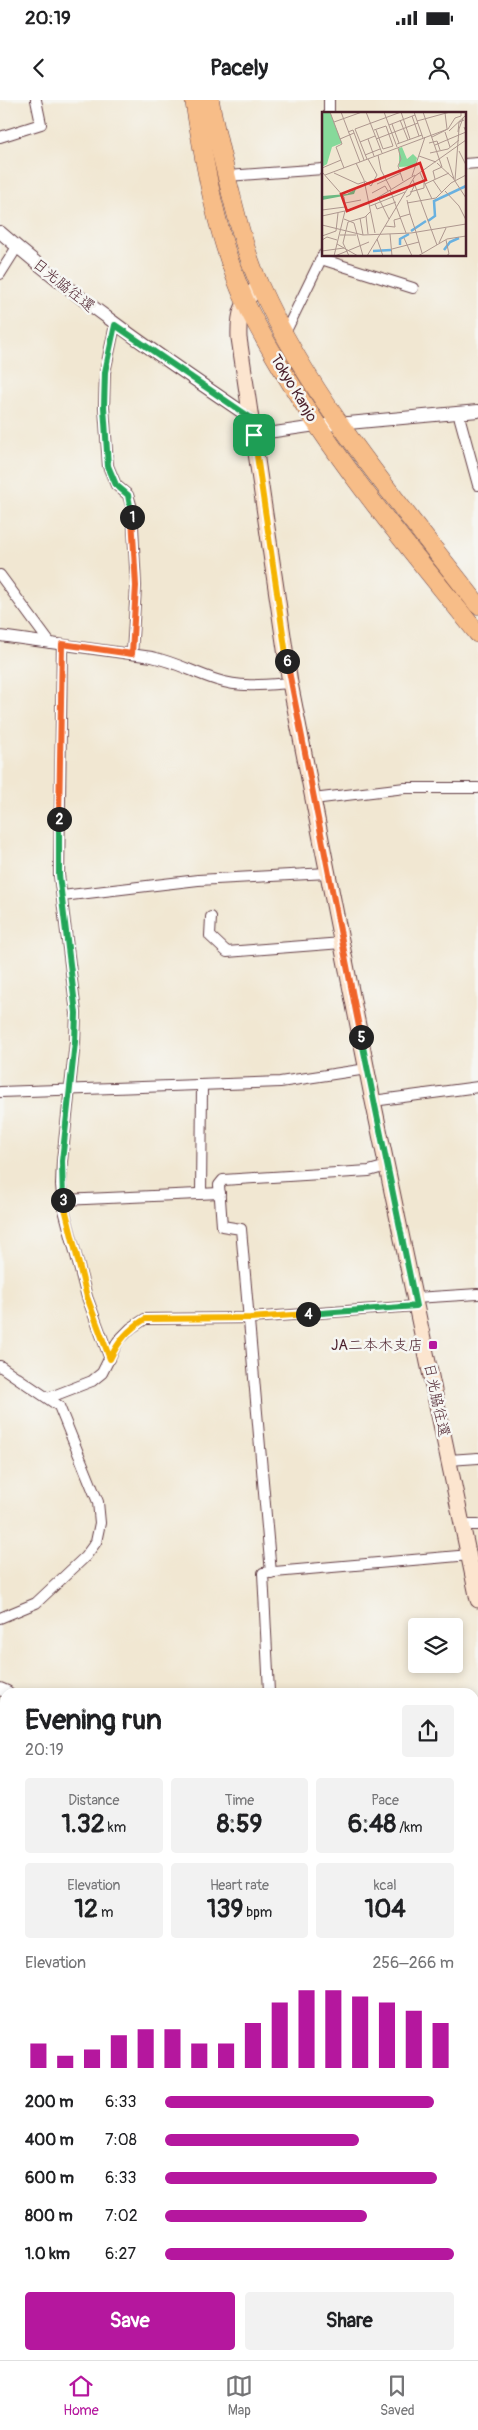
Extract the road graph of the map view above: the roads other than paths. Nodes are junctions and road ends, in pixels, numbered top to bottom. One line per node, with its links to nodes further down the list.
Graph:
1 (36, 100): 4 (street)
2 (194, 100): 13 (highway, Tokyo Kanjo)
3 (210, 100): 6 (highway, Tokyo Kanjo)
4 (0, 137)
5 (322, 169): 6 (street)
6 (227, 176): 11 (highway, Tokyo Kanjo)
7 (0, 232): 8 (street, 日光脇往還)
8 (18, 247): 10 (street); 14 (street, 日光脇往還)
9 (322, 257): 12 (street); 15 (street)
10 (0, 274)
11 (260, 285): 13 (main road); 15 (highway, Tokyo Kanjo)
12 (413, 288)
13 (245, 301): 18 (main road); 20 (highway, Tokyo Kanjo)
14 (115, 325): 18 (street, 日光脇往還); 29 (street)
15 (284, 335): 19 (highway, Tokyo Kanjo)
16 (478, 411): 17 (street)
17 (458, 412): 19 (street); 22 (street)
18 (251, 418): 21 (main road, 日光脇往還)
19 (338, 422): 20 (street); 24 (highway, Tokyo Kanjo)
20 (316, 426): 21 (street); 25 (highway, Tokyo Kanjo)
21 (254, 435): 30 (main road, 日光脇往還)
22 (478, 485)
23 (0, 575): 27 (street)
24 (478, 605)
25 (478, 634)
26 (0, 636): 27 (street)
27 (50, 643): 28 (street)
28 (62, 644): 29 (street); 34 (street)
29 (132, 654): 30 (street)
30 (290, 683): 32 (main road, 日光脇往還)
31 (478, 788): 32 (street)
32 (314, 799): 33 (main road, 日光脇往還)
33 (328, 874): 34 (street); 36 (main road, 日光脇往還)
34 (62, 896): 40 (street)
35 (211, 917): 36 (street)
36 (342, 943): 37 (main road, 日光脇往還)
37 (367, 1069): 38 (street); 42 (main road, 日光脇往還)
38 (202, 1086): 40 (street); 45 (street)
39 (478, 1087): 42 (street)
40 (70, 1090): 41 (street); 46 (street)
41 (0, 1092)
42 (373, 1101): 43 (main road, 日光脇往還)
43 (387, 1166): 44 (street); 48 (main road, 日光脇往還)
44 (220, 1193): 45 (street); 49 (street)
45 (201, 1194): 46 (street)
46 (63, 1200): 50 (street)
47 (478, 1294): 48 (street)
48 (416, 1302): 49 (street); 54 (main road, 日光脇往還)
49 (250, 1318): 50 (street); 57 (street)
50 (110, 1359): 52 (street)
51 (0, 1366): 52 (street)
52 (48, 1398): 59 (street)
53 (478, 1458): 54 (street)
54 (450, 1460): 55 (main road, 日光脇往還)
55 (471, 1525): 56 (main road, 日光脇往還)
56 (470, 1555): 57 (street); 58 (main road, 日光脇往還)
57 (271, 1573): 60 (street)
58 (477, 1590)
59 (0, 1618)
60 (269, 1688)

